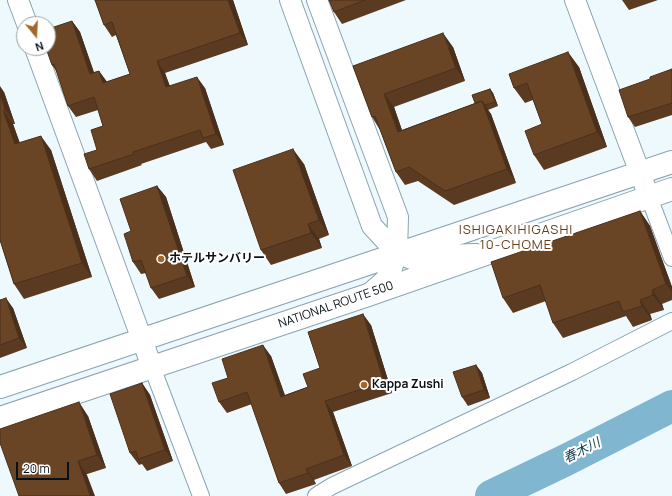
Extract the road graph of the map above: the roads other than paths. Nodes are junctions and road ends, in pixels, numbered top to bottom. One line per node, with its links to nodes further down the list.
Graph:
1 (18, 0): 5 (street)
2 (290, 0): 12 (street)
3 (317, 0): 12 (street)
4 (575, 0): 8 (street)
5 (23, 16)
6 (38, 56): 16 (street)
7 (672, 162): 8 (highway)
8 (640, 173): 10 (street); 12 (highway)
9 (672, 189): 10 (highway, NATIONAL ROUTE 500)
10 (649, 197): 11 (highway, NATIONAL ROUTE 500); 13 (street)
11 (485, 253): 12 (street); 14 (highway, NATIONAL ROUTE 500)
12 (397, 254): 14 (street); 16 (highway)
13 (672, 258)
14 (368, 295): 17 (highway, NATIONAL ROUTE 500)
15 (672, 321): 21 (street)
16 (142, 340): 17 (street); 18 (highway)
17 (152, 367): 19 (highway, NATIONAL ROUTE 500); 20 (street)
18 (0, 387)
19 (0, 418)
20 (202, 496)
21 (316, 496)

